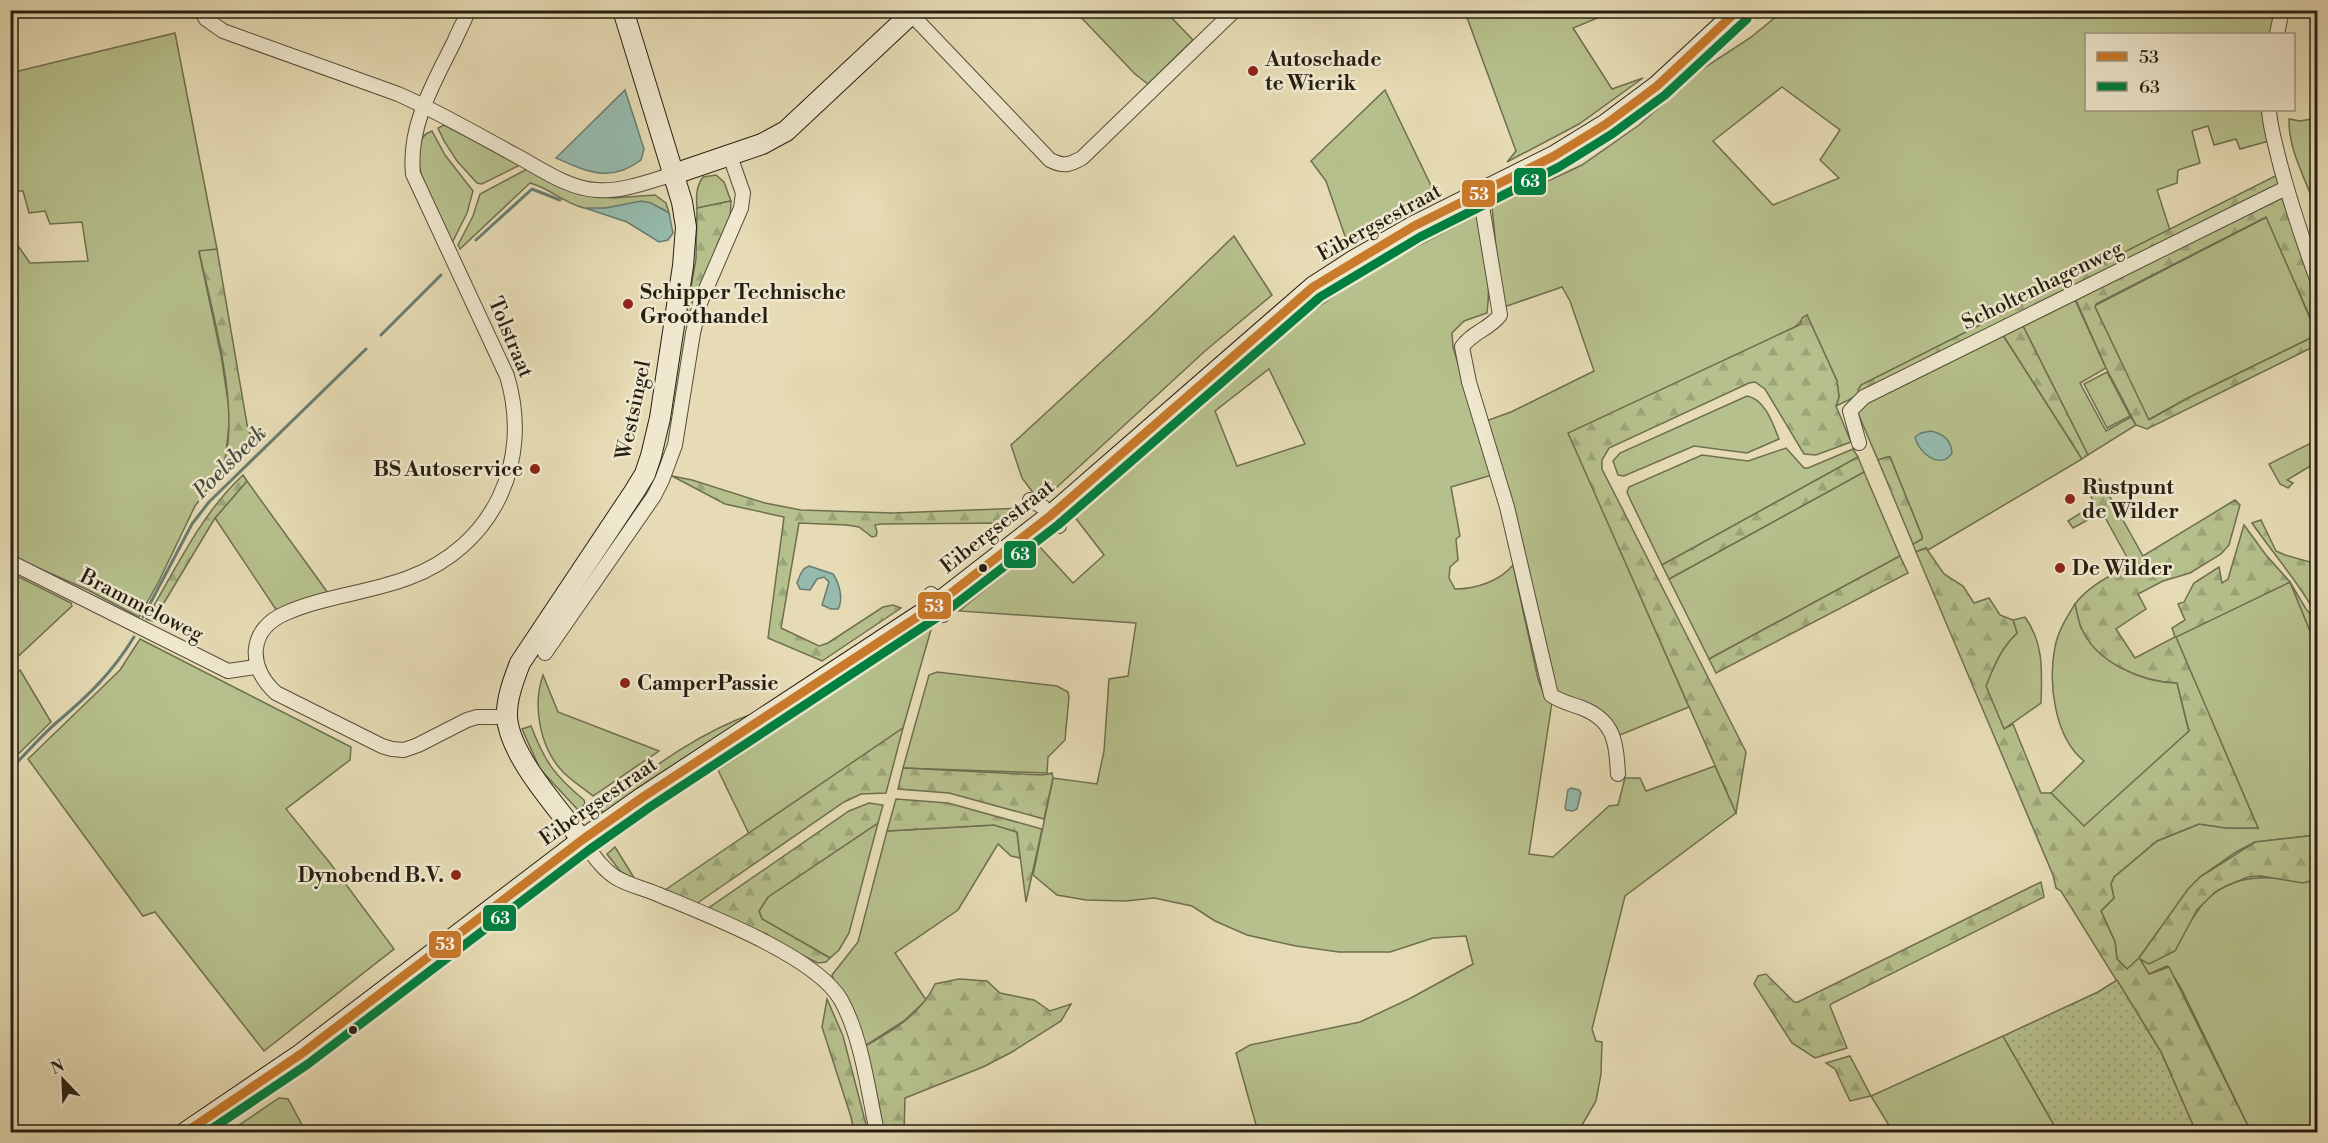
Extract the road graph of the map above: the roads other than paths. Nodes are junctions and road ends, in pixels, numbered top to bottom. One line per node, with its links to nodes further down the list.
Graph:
1 (201, 10): 9 (street)
2 (468, 10): 9 (street, Tolstraat)
3 (623, 10): 12 (main road, Westsingel)
4 (1235, 10): 7 (street)
5 (1739, 10): 14 (main road, Eibergsestraat)
6 (2282, 10): 8 (street)
7 (909, 12): 11 (main road)
8 (2277, 33)
9 (423, 105): 12 (street); 21 (street, Tolstraat)
10 (2269, 111): 13 (street)
11 (730, 156): 12 (main road); 20 (street)
12 (674, 174): 22 (main road, Westsingel)
13 (2286, 188): 15 (street); 16 (street, Scholtenhagenweg)
14 (1480, 194): 18 (main road, Eibergsestraat); 23 (street)
15 (2318, 282)
16 (1859, 443)
17 (1030, 500): 18 (street)
18 (1054, 521): 24 (main road, Eibergsestraat)
19 (10, 562): 21 (street, Brammeloweg)
20 (544, 653)
21 (256, 667): 22 (street)
22 (507, 717): 24 (main road, Westsingel)
23 (1618, 774)
24 (582, 840): 25 (main road, Eibergsestraat); 26 (street)
25 (186, 1132)
26 (878, 1132)

